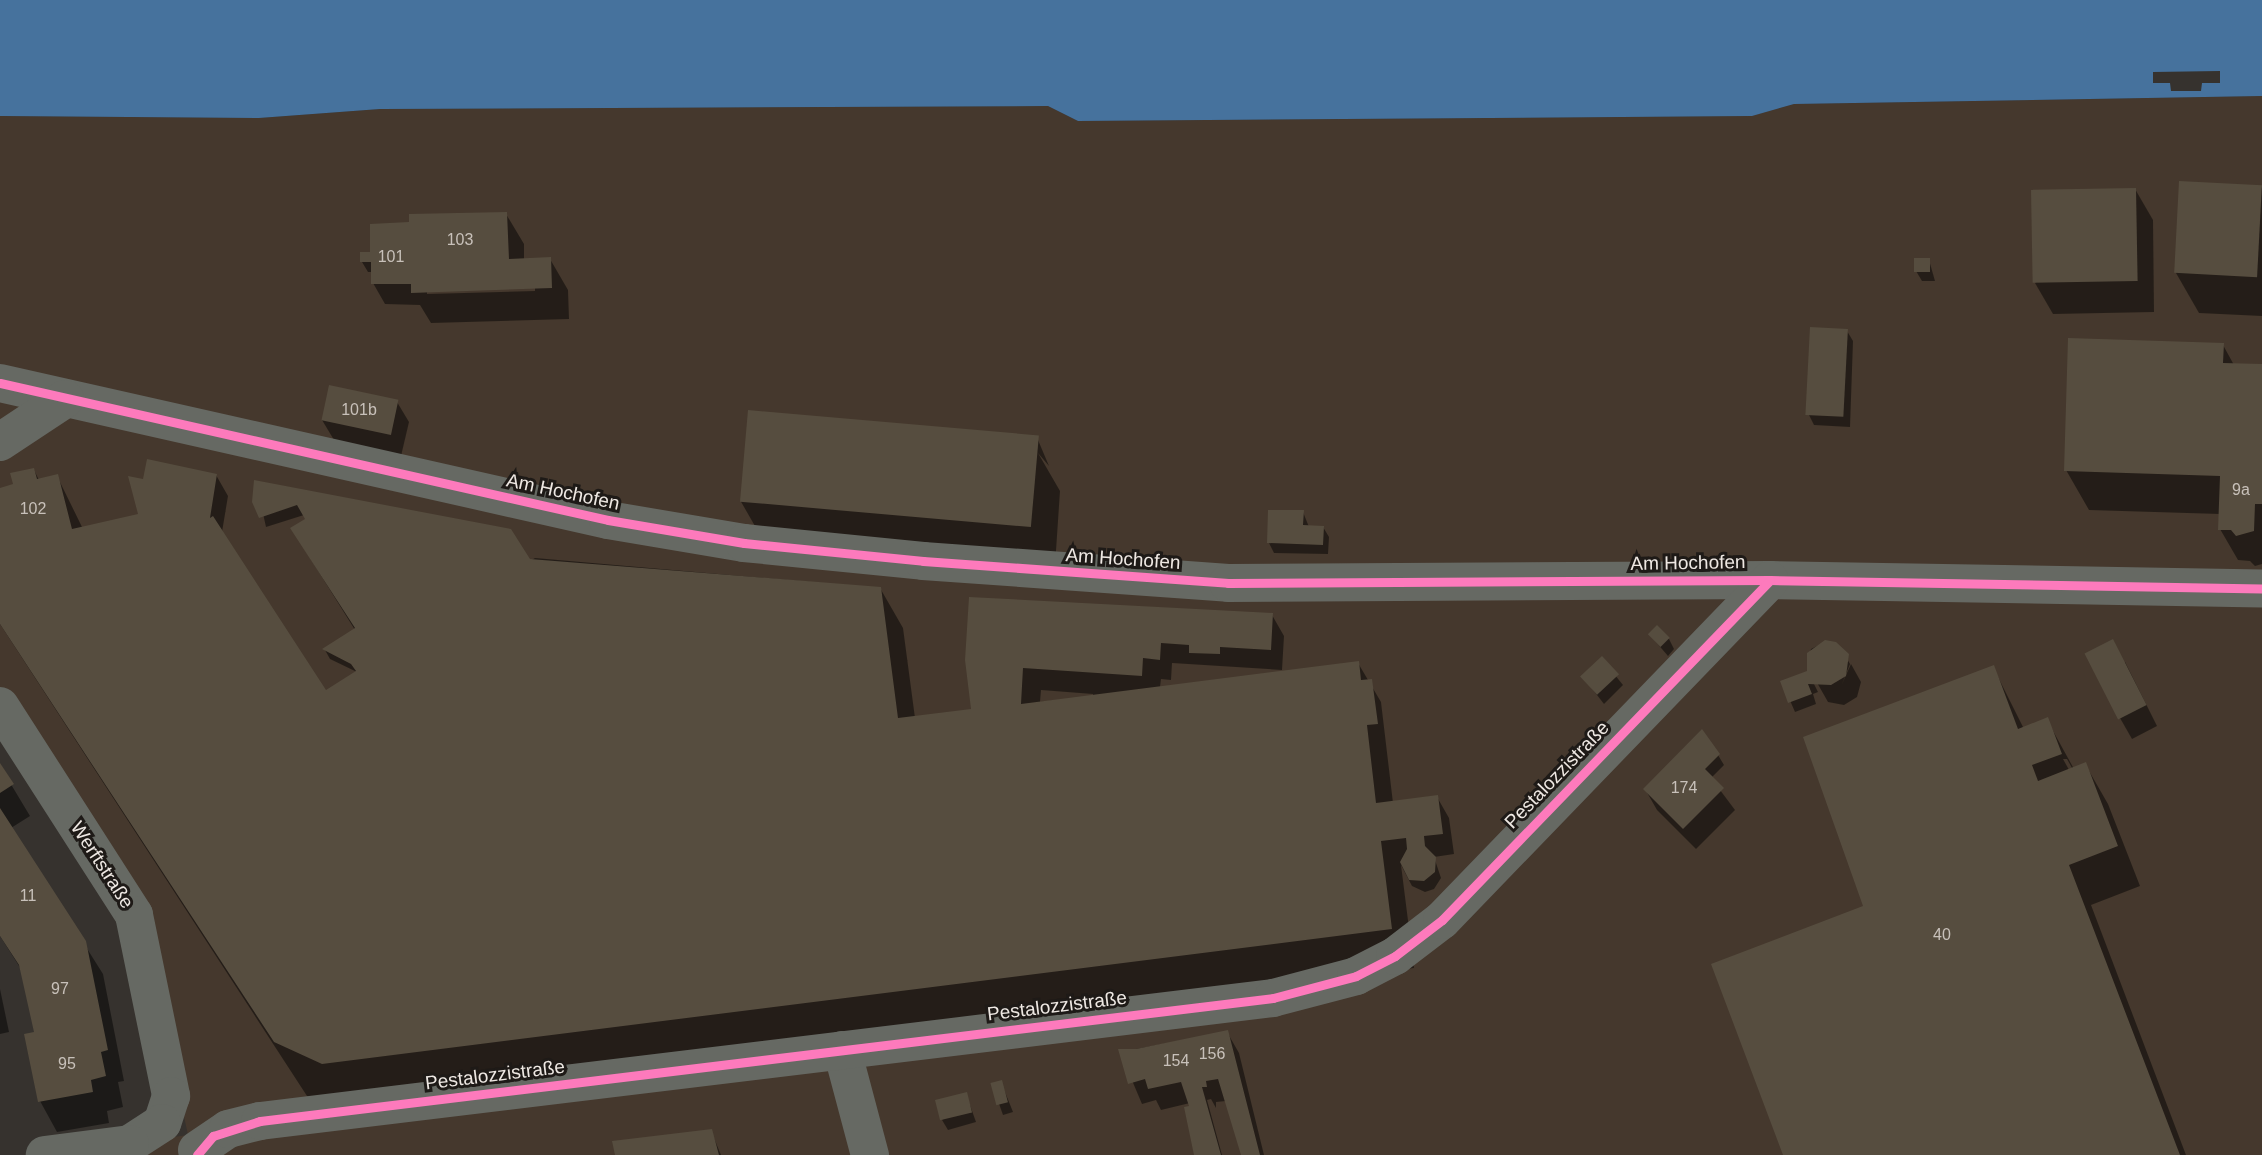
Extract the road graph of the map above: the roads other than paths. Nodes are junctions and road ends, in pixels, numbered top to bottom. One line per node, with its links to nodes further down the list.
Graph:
1 (0, 383): 2 (street, Am Hochofen)
2 (65, 399): 3 (street); 4 (street, Am Hochofen)
3 (0, 442)
4 (1770, 580): 5 (street, Am Hochofen); 7 (street, Pestalozzistraße)
5 (2262, 589)
6 (0, 706): 8 (street, Werftstraße)
7 (842, 1049): 9 (street, Pestalozzistraße); 11 (street)
8 (162, 1123): 9 (street, Pestalozzistraße); 10 (street)
9 (197, 1152)
10 (46, 1155)
11 (870, 1155)

